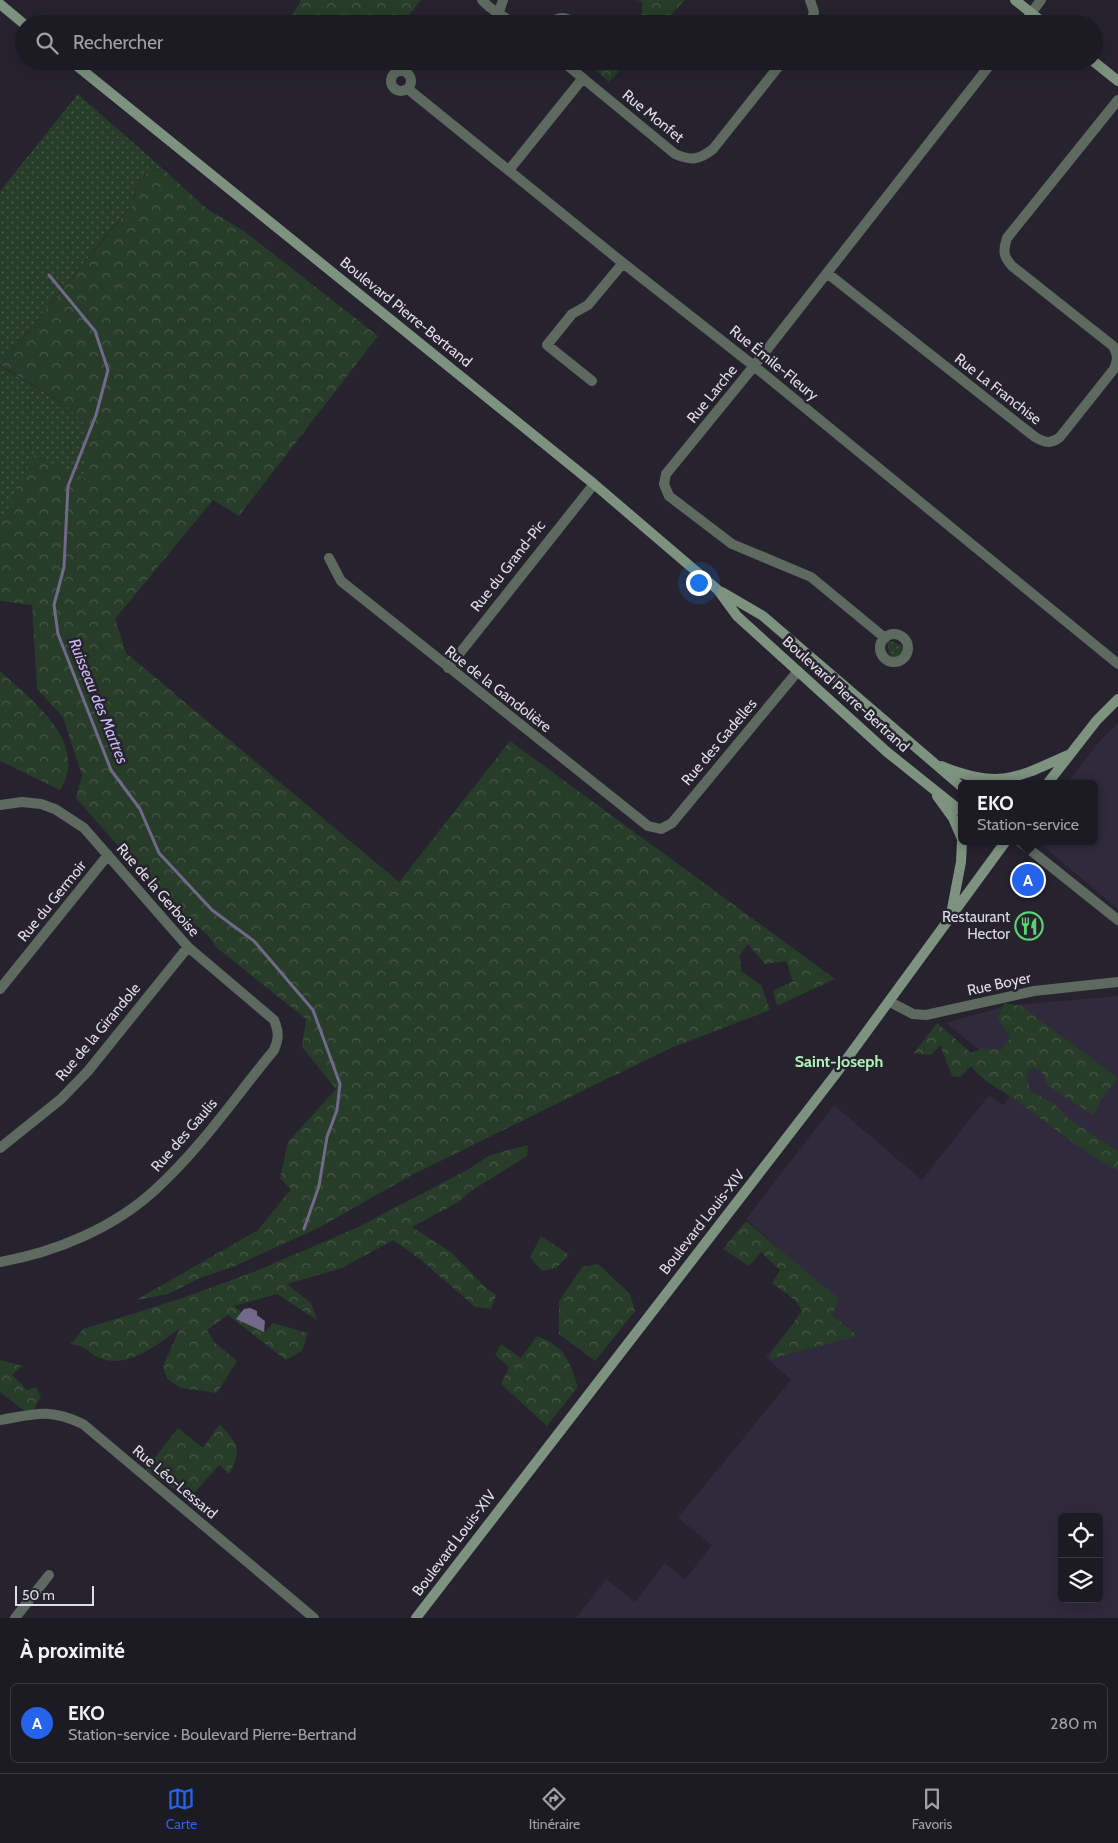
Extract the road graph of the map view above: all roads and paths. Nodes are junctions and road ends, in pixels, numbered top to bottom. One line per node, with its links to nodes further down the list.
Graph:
1 (482, 0): 7 (street)
2 (503, 0): 7 (street)
3 (810, 0): 10 (street)
4 (1015, 0): 8 (main road)
5 (1041, 0): 8 (street)
6 (0, 4): 12 (main road)
7 (499, 12): 9 (street)
8 (1031, 13): 11 (main road)
9 (503, 15)
10 (813, 15)
11 (1034, 15)
12 (15, 16)
13 (1103, 69): 19 (main road)
14 (82, 70): 27 (main road, Boulevard Pierre-Bertrand)
15 (573, 70): 18 (street, Rue Monfet)
16 (776, 70): 18 (street, Rue Monfet)
17 (986, 70): 24 (street, Rue Larche)
18 (583, 78): 22 (street)
19 (1118, 81)
20 (408, 88): 22 (street, Rue Émile-Fleury)
21 (1118, 100): 24 (street, Rue La Franchise)
22 (509, 170): 23 (street, Rue Émile-Fleury)
23 (623, 263): 25 (street, Rue Émile-Fleury); 26 (street)
24 (827, 272): 25 (street, Rue Larche)
25 (754, 366): 30 (street, Rue Larche); 31 (street, Rue Émile-Fleury)
26 (592, 381)
27 (594, 484): 29 (main road, Boulevard Pierre-Bertrand); 32 (street, Rue du Grand-Pic)
28 (329, 558): 32 (street, Rue de la Gandolière)
29 (718, 590): 33 (main road, Boulevard Pierre-Bertrand); 36 (main road, Boulevard Pierre-Bertrand)
30 (885, 638)
31 (1118, 664)
32 (448, 668): 42 (street, Rue de la Gandolière)
33 (798, 671): 39 (main road, Boulevard Pierre-Bertrand); 42 (street, Rue des Gadelles)
34 (1118, 699): 35 (main road)
35 (1068, 755): 36 (main road); 37 (main road)
36 (933, 763): 38 (main road, Boulevard Pierre-Bertrand)
37 (1050, 780)
38 (958, 784)
39 (929, 786): 41 (main road, Boulevard Pierre-Bertrand); 43 (main road)
40 (0, 805): 47 (street, Rue de la Gerboise)
41 (958, 809)
42 (661, 829)
43 (958, 830)
44 (962, 845): 48 (main road)
45 (1003, 845): 48 (main road, Boulevard Louis-XIV)
46 (1024, 845): 49 (street)
47 (108, 855): 50 (street, Rue de la Gerboise); 52 (street, Rue du Germoir)
48 (950, 918): 53 (main road, Boulevard Louis-XIV)
49 (1118, 920)
50 (188, 947): 54 (street, Rue de la Gerboise); 55 (street, Rue de la Girandole)
51 (1118, 982): 53 (street, Rue Boyer)
52 (0, 989)
53 (890, 1002): 61 (main road, Boulevard Louis-XIV)
54 (278, 1030): 56 (street, Rue des Gaulis)
55 (0, 1148)
56 (0, 1262)
57 (0, 1420): 60 (street, Rue Léo-Lessard)
58 (49, 1575): 59 (street)
59 (18, 1617)
60 (314, 1618)
61 (416, 1618)

